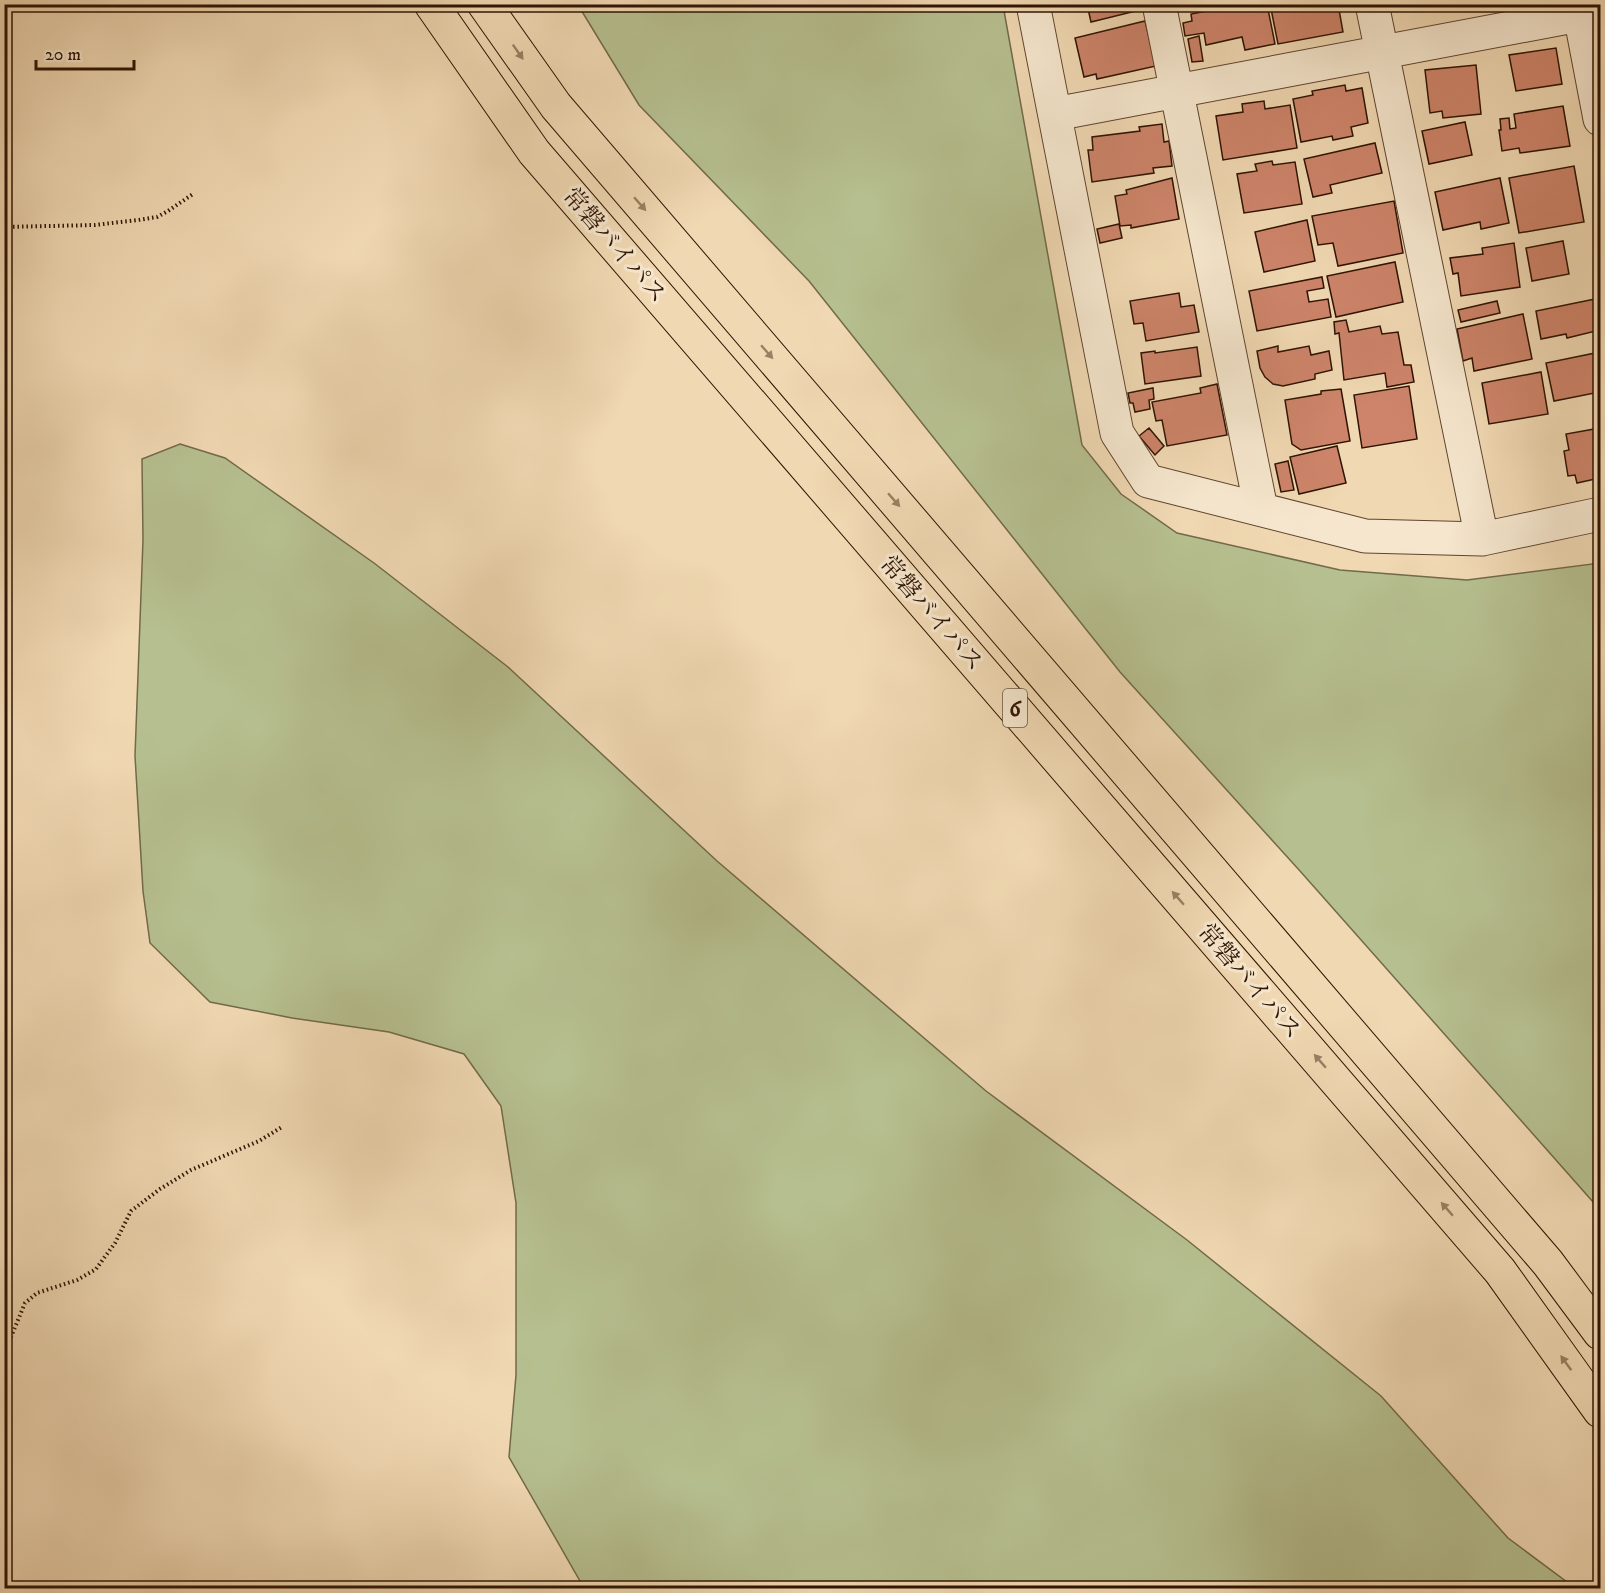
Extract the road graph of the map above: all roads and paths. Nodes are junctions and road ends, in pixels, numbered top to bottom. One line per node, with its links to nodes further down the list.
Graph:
1 (431, 4): 19 (highway, 常磐バイパス / 6, one-way to 1)
2 (484, 4): 17 (highway, 常磐バイパス / 6, one-way to 17)
3 (1033, 4): 9 (street)
4 (1159, 4): 8 (street)
5 (1372, 4): 7 (street)
6 (1586, 10): 7 (street); 10 (street)
7 (1382, 53): 8 (street); 15 (street)
8 (1177, 91): 9 (street); 13 (street)
9 (1055, 114): 13 (street)
10 (1600, 119)
11 (193, 194): 12 (path)
12 (4, 227)
13 (1262, 509): 15 (street)
14 (1600, 514): 15 (street)
15 (1482, 539)
16 (282, 1127): 18 (path)
17 (1600, 1333)
18 (4, 1354)
19 (1600, 1410)

